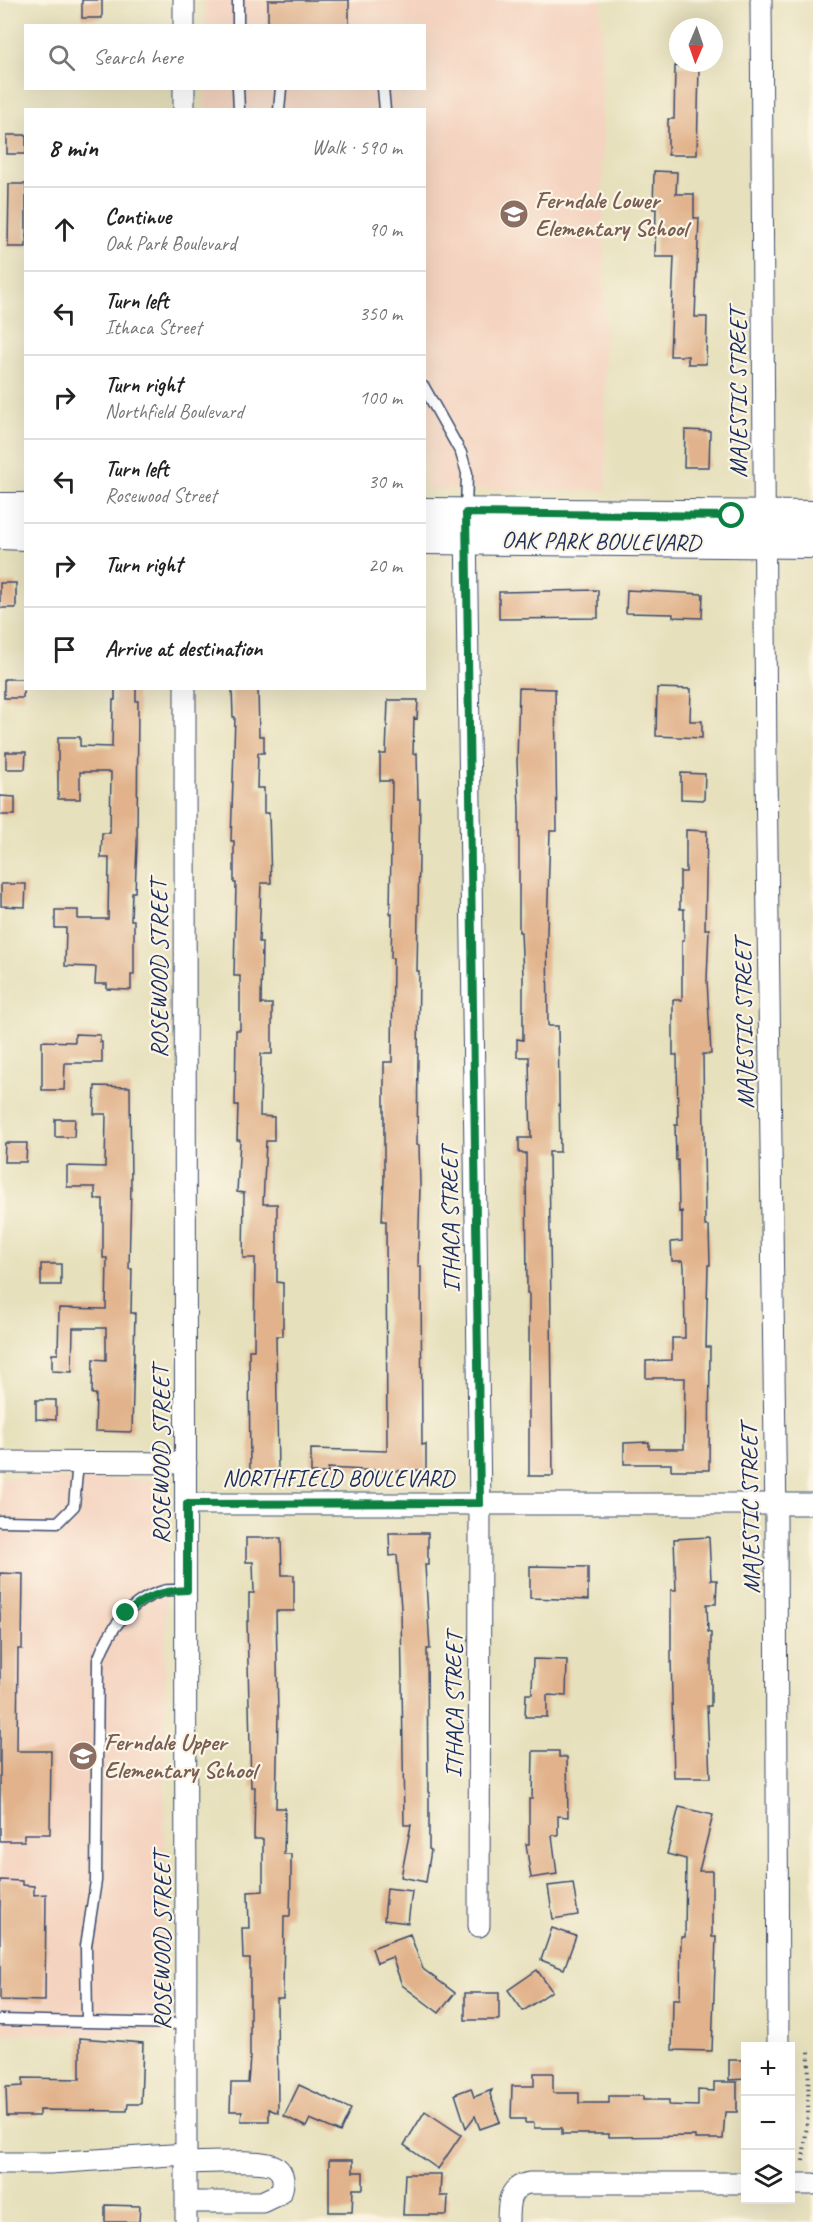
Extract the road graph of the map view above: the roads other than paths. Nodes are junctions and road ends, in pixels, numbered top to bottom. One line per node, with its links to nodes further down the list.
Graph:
1 (184, 0): 4 (street)
2 (238, 0): 5 (lane)
3 (761, 0): 20 (street, MAJESTIC STREET)
4 (184, 24)
5 (238, 24)
6 (184, 90): 10 (street)
7 (238, 90): 11 (lane)
8 (280, 90): 12 (lane)
9 (383, 90): 13 (lane)
10 (184, 108)
11 (239, 108)
12 (279, 108)
13 (385, 108)
14 (426, 391): 19 (lane)
15 (0, 508): 16 (street)
16 (24, 508)
17 (426, 514): 19 (street, OAK PARK BOULEVARD)
18 (813, 516): 20 (street, OAK PARK BOULEVARD)
19 (466, 526): 20 (street, OAK PARK BOULEVARD); 23 (street, OAK PARK BOULEVARD); 29 (street, ITHACA STREET)
20 (763, 529): 24 (street, OAK PARK BOULEVARD); 31 (street, MAJESTIC STREET)
21 (0, 534): 22 (street)
22 (24, 535)
23 (426, 538)
24 (813, 543)
25 (185, 690): 28 (street, ROSEWOOD STREET)
26 (0, 1462): 27 (street, NORTHFIELD BOULEVARD)
27 (78, 1462): 28 (street, NORTHFIELD BOULEVARD); 33 (lane)
28 (186, 1463): 30 (street, ROSEWOOD STREET)
29 (480, 1503): 30 (street, NORTHFIELD BOULEVARD); 31 (street, NORTHFIELD BOULEVARD); 35 (street, ITHACA STREET)
30 (187, 1504): 34 (street, ROSEWOOD STREET)
31 (776, 1504): 32 (street, NORTHFIELD BOULEVARD); 39 (street, MAJESTIC STREET)
32 (813, 1504)
33 (0, 1521)
34 (187, 1590): 37 (lane); 38 (street, ROSEWOOD STREET)
35 (479, 1926)
36 (0, 2020): 37 (lane)
37 (87, 2022): 38 (lane)
38 (187, 2024): 40 (street, ROSEWOOD STREET)
39 (778, 2042)
40 (186, 2159): 41 (street); 45 (street, ROSEWOOD STREET); 45 (street)
41 (0, 2163)
42 (741, 2183): 46 (street)
43 (795, 2184): 44 (street)
44 (813, 2184)
45 (186, 2212)
46 (508, 2222)

